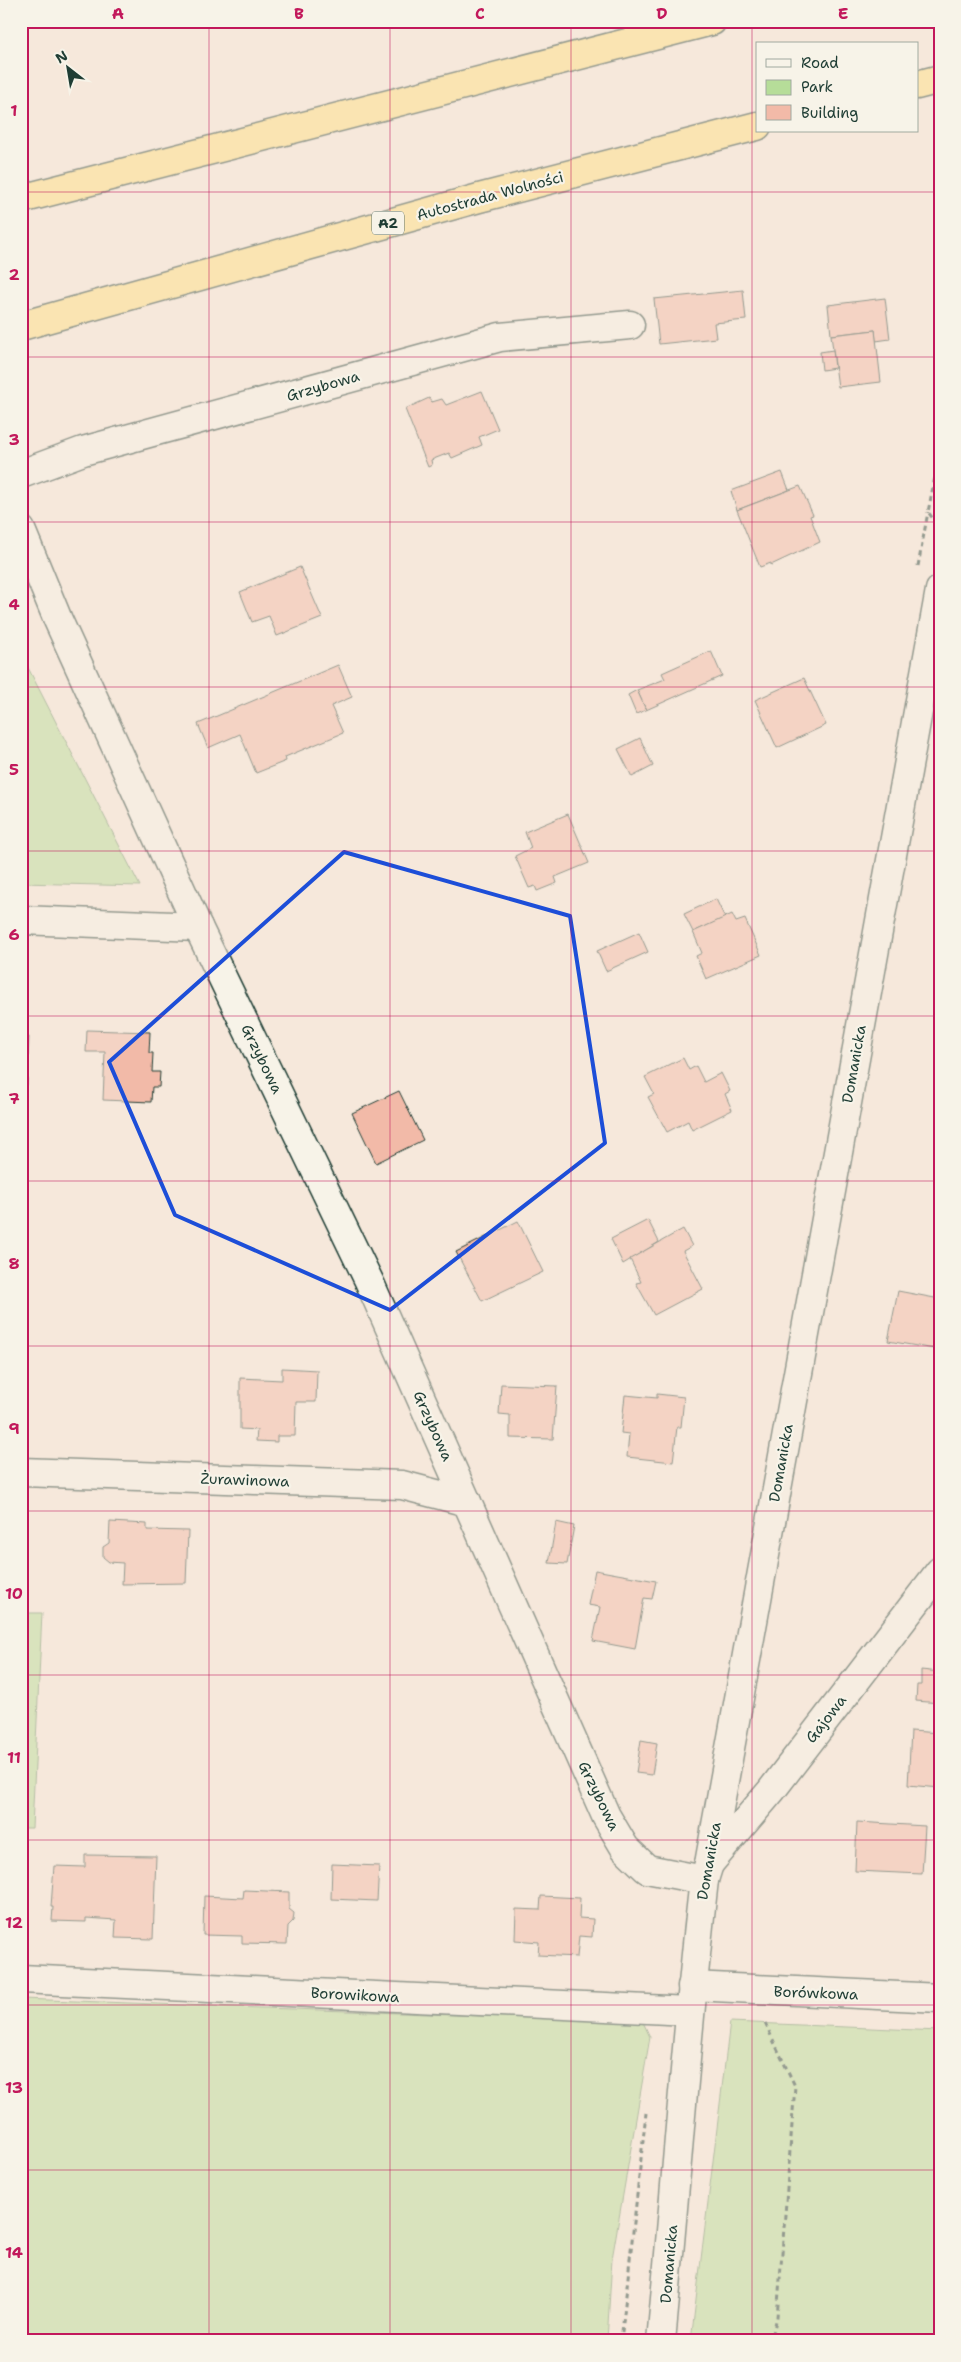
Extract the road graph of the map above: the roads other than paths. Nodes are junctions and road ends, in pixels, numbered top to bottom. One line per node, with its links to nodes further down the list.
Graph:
1 (712, 21): 5 (highway)
2 (940, 79): 3 (highway)
3 (918, 85)
4 (756, 126): 7 (highway, Autostrada Wolności / A2)
5 (21, 199)
6 (630, 325): 8 (street, Grzybowa)
7 (21, 326)
8 (21, 474)
9 (21, 530): 12 (street, Grzybowa)
10 (940, 590): 16 (street, Domanicka)
11 (21, 920): 12 (street)
12 (198, 927): 14 (street, Grzybowa)
13 (21, 1472): 14 (street, Żurawinowa)
14 (467, 1502): 16 (street, Grzybowa)
15 (940, 1571): 16 (street, Gajowa)
16 (706, 1872): 19 (street, Domanicka)
17 (21, 1979): 19 (street, Borowikowa)
18 (940, 1998): 19 (street, Borówkowa)
19 (690, 1999): 20 (street, Domanicka)
20 (661, 2341)

